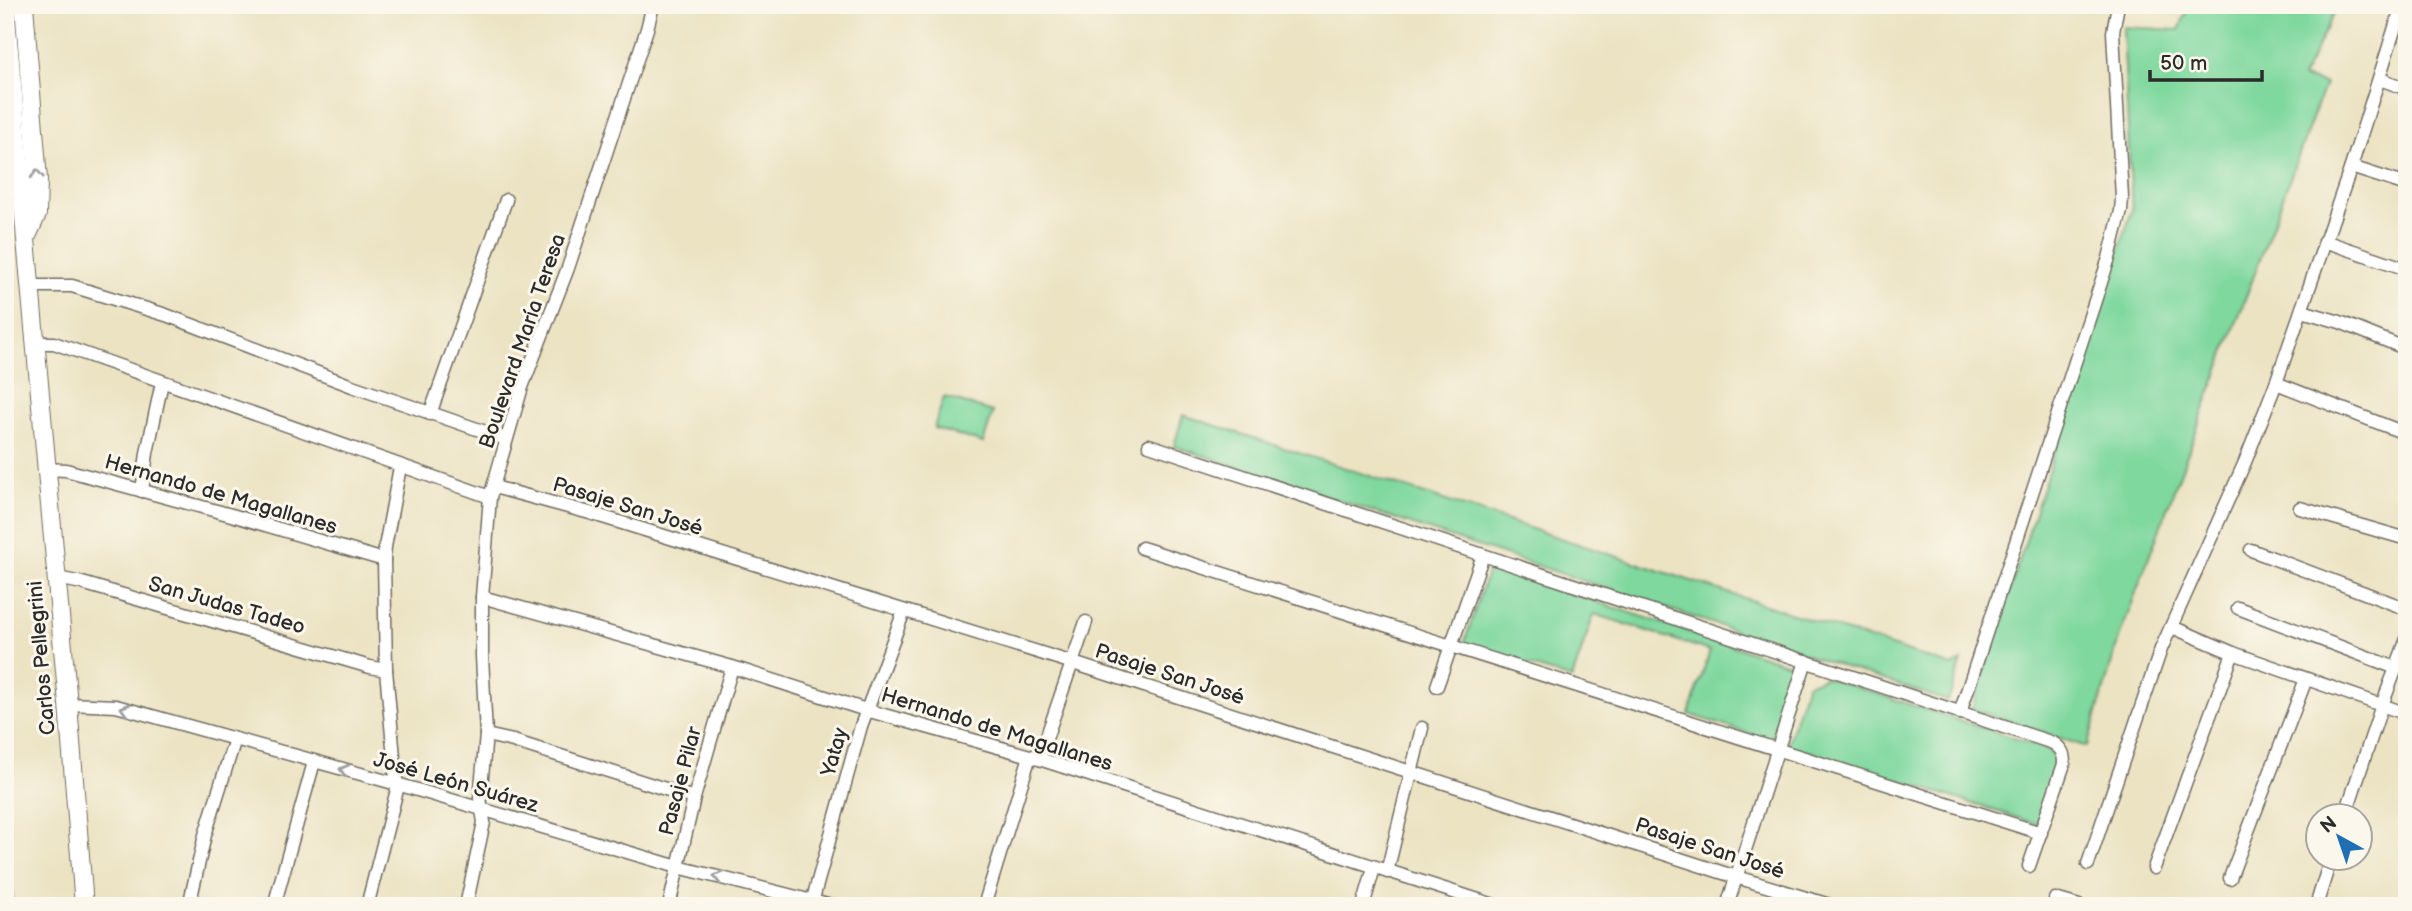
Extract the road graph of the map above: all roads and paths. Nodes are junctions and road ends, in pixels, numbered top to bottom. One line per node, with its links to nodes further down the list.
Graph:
1 (24, 5): 11 (main road, Carlos Pellegrini, one-way to 1)
2 (653, 5): 22 (street, Boulevard María Teresa)
3 (2118, 5): 54 (street)
4 (2402, 5): 6 (street)
5 (5, 7): 11 (main road, Carlos Pellegrini)
6 (2380, 79): 7 (street); 8 (street)
7 (2407, 89)
8 (2351, 167): 9 (street); 12 (street)
9 (2407, 185)
10 (506, 200): 20 (street)
11 (26, 239): 14 (main road, Carlos Pellegrini)
12 (2324, 241): 13 (street); 15 (street)
13 (2407, 269)
14 (29, 285): 16 (main road, Carlos Pellegrini); 20 (street)
15 (2302, 311): 17 (street); 19 (street)
16 (34, 343): 18 (street, Pasaje San José); 25 (main road, Carlos Pellegrini)
17 (2407, 349)
18 (162, 382): 24 (street, Pasaje San José); 26 (street)
19 (2276, 383): 21 (street); 40 (street)
20 (430, 414): 22 (street)
21 (2407, 434)
22 (506, 439): 27 (street, Boulevard María Teresa)
23 (1149, 445): 32 (street)
24 (400, 467): 27 (street, Pasaje San José); 33 (street)
25 (46, 469): 26 (street, Hernando de Magallanes); 34 (main road, Carlos Pellegrini)
26 (142, 491): 33 (street, Hernando de Magallanes)
27 (492, 492): 35 (street, Boulevard María Teresa); 38 (street, Pasaje San José)
28 (2300, 508): 29 (street)
29 (2407, 539)
30 (1142, 548): 42 (street)
31 (2251, 550): 37 (street)
32 (1483, 555): 42 (street); 44 (street)
33 (384, 560): 48 (street)
34 (57, 579): 48 (street, San Judas Tadeo); 51 (main road, Carlos Pellegrini)
35 (482, 597): 46 (street, Hernando de Magallanes); 57 (street, Boulevard María Teresa)
36 (2238, 608): 47 (street)
37 (2407, 608)
38 (904, 611): 45 (street, Pasaje San José); 53 (street, Yatay)
39 (1087, 622): 45 (street)
40 (2172, 627): 43 (street); 68 (street)
41 (2407, 639): 47 (street)
42 (1449, 647): 50 (street); 59 (street)
43 (2233, 653): 49 (street); 72 (street)
44 (1806, 661): 54 (street); 59 (street)
45 (1073, 663): 60 (street); 62 (street, Pasaje San José)
46 (732, 667): 53 (street, Hernando de Magallanes); 64 (street, Pasaje Pilar)
47 (2396, 668): 52 (street)
48 (386, 670): 63 (street)
49 (2306, 679): 52 (street); 76 (street)
50 (1437, 686)
51 (68, 704): 58 (street, José León Suárez, one-way to 51); 81 (main road, Carlos Pellegrini)
52 (2382, 705): 55 (street); 65 (street)
53 (866, 710): 60 (street, Hernando de Magallanes); 79 (street, Yatay)
54 (1960, 713): 67 (street)
55 (2407, 715)
56 (1422, 729): 62 (street)
57 (486, 735): 64 (street); 66 (street, Boulevard María Teresa)
58 (235, 739): 61 (street, José León Suárez); 82 (street)
59 (1777, 750): 67 (street); 75 (street)
60 (1035, 757): 71 (street, Hernando de Magallanes); 88 (street)
61 (314, 762): 63 (street, José León Suárez, one-way to 61); 83 (street)
62 (1411, 772): 73 (street); 75 (street, Pasaje San José)
63 (397, 784): 66 (street, José León Suárez); 84 (street)
64 (694, 798): 70 (street, Pasaje Pilar)
65 (2350, 802)
66 (481, 808): 70 (street, José León Suárez); 85 (street, Boulevard María Teresa)
67 (2041, 833): 69 (street)
68 (2088, 864)
69 (2029, 866)
70 (678, 867): 79 (street, José León Suárez, one-way to 70); 86 (street, Pasaje Pilar)
71 (1374, 868): 73 (street, Hernando de Magallanes); 89 (street)
72 (2154, 868)
73 (1387, 872): 80 (street, Hernando de Magallanes)
74 (2327, 872): 94 (street)
75 (1735, 877): 91 (street); 92 (street, Pasaje San José)
76 (2231, 878)
77 (2055, 899): 93 (street)
78 (2407, 899): 95 (street)
79 (812, 903): 87 (street, José León Suárez)
80 (1479, 903): 90 (street, Hernando de Magallanes)
81 (84, 906)
82 (189, 906)
83 (274, 906)
84 (367, 906)
85 (466, 906)
86 (669, 906)
87 (832, 906)
88 (984, 906)
89 (1363, 906)
90 (1497, 906)
91 (1727, 906)
92 (1833, 906)
93 (2079, 906)
94 (2316, 906)
95 (2404, 906)

